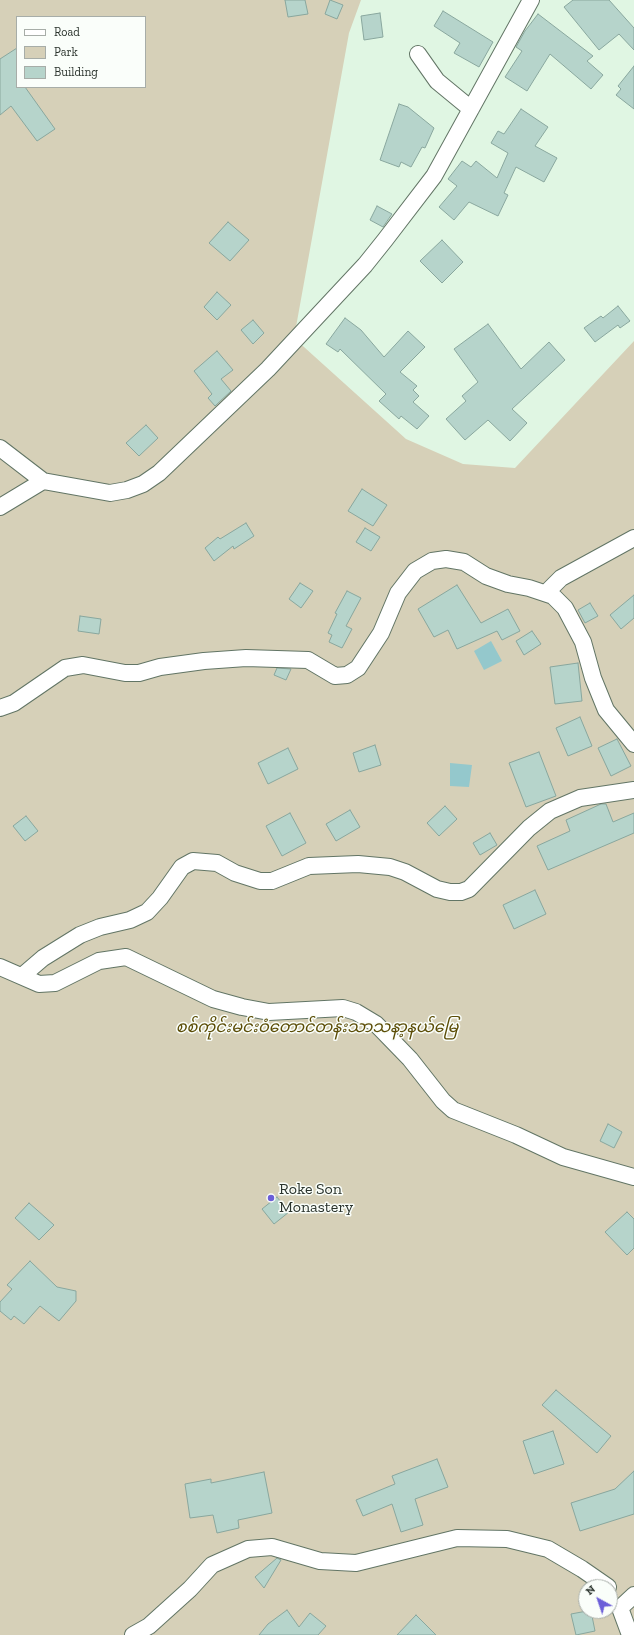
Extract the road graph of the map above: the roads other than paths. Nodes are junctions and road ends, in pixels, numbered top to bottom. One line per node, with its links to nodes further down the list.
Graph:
1 (531, 0): 3 (street)
2 (418, 54): 3 (street)
3 (471, 109): 5 (street)
4 (0, 448): 5 (street)
5 (43, 481): 6 (street)
6 (0, 507)
7 (634, 538): 8 (street)
8 (546, 593): 9 (street); 10 (street)
9 (0, 708)
10 (634, 744)
11 (634, 790): 13 (street)
12 (0, 967): 13 (street)
13 (22, 976): 14 (street)
14 (634, 1177)
15 (597, 1579): 19 (street)
16 (634, 1595): 18 (street)
17 (618, 1604): 18 (street)
18 (620, 1608): 20 (street)
19 (134, 1635)
20 (630, 1635)

